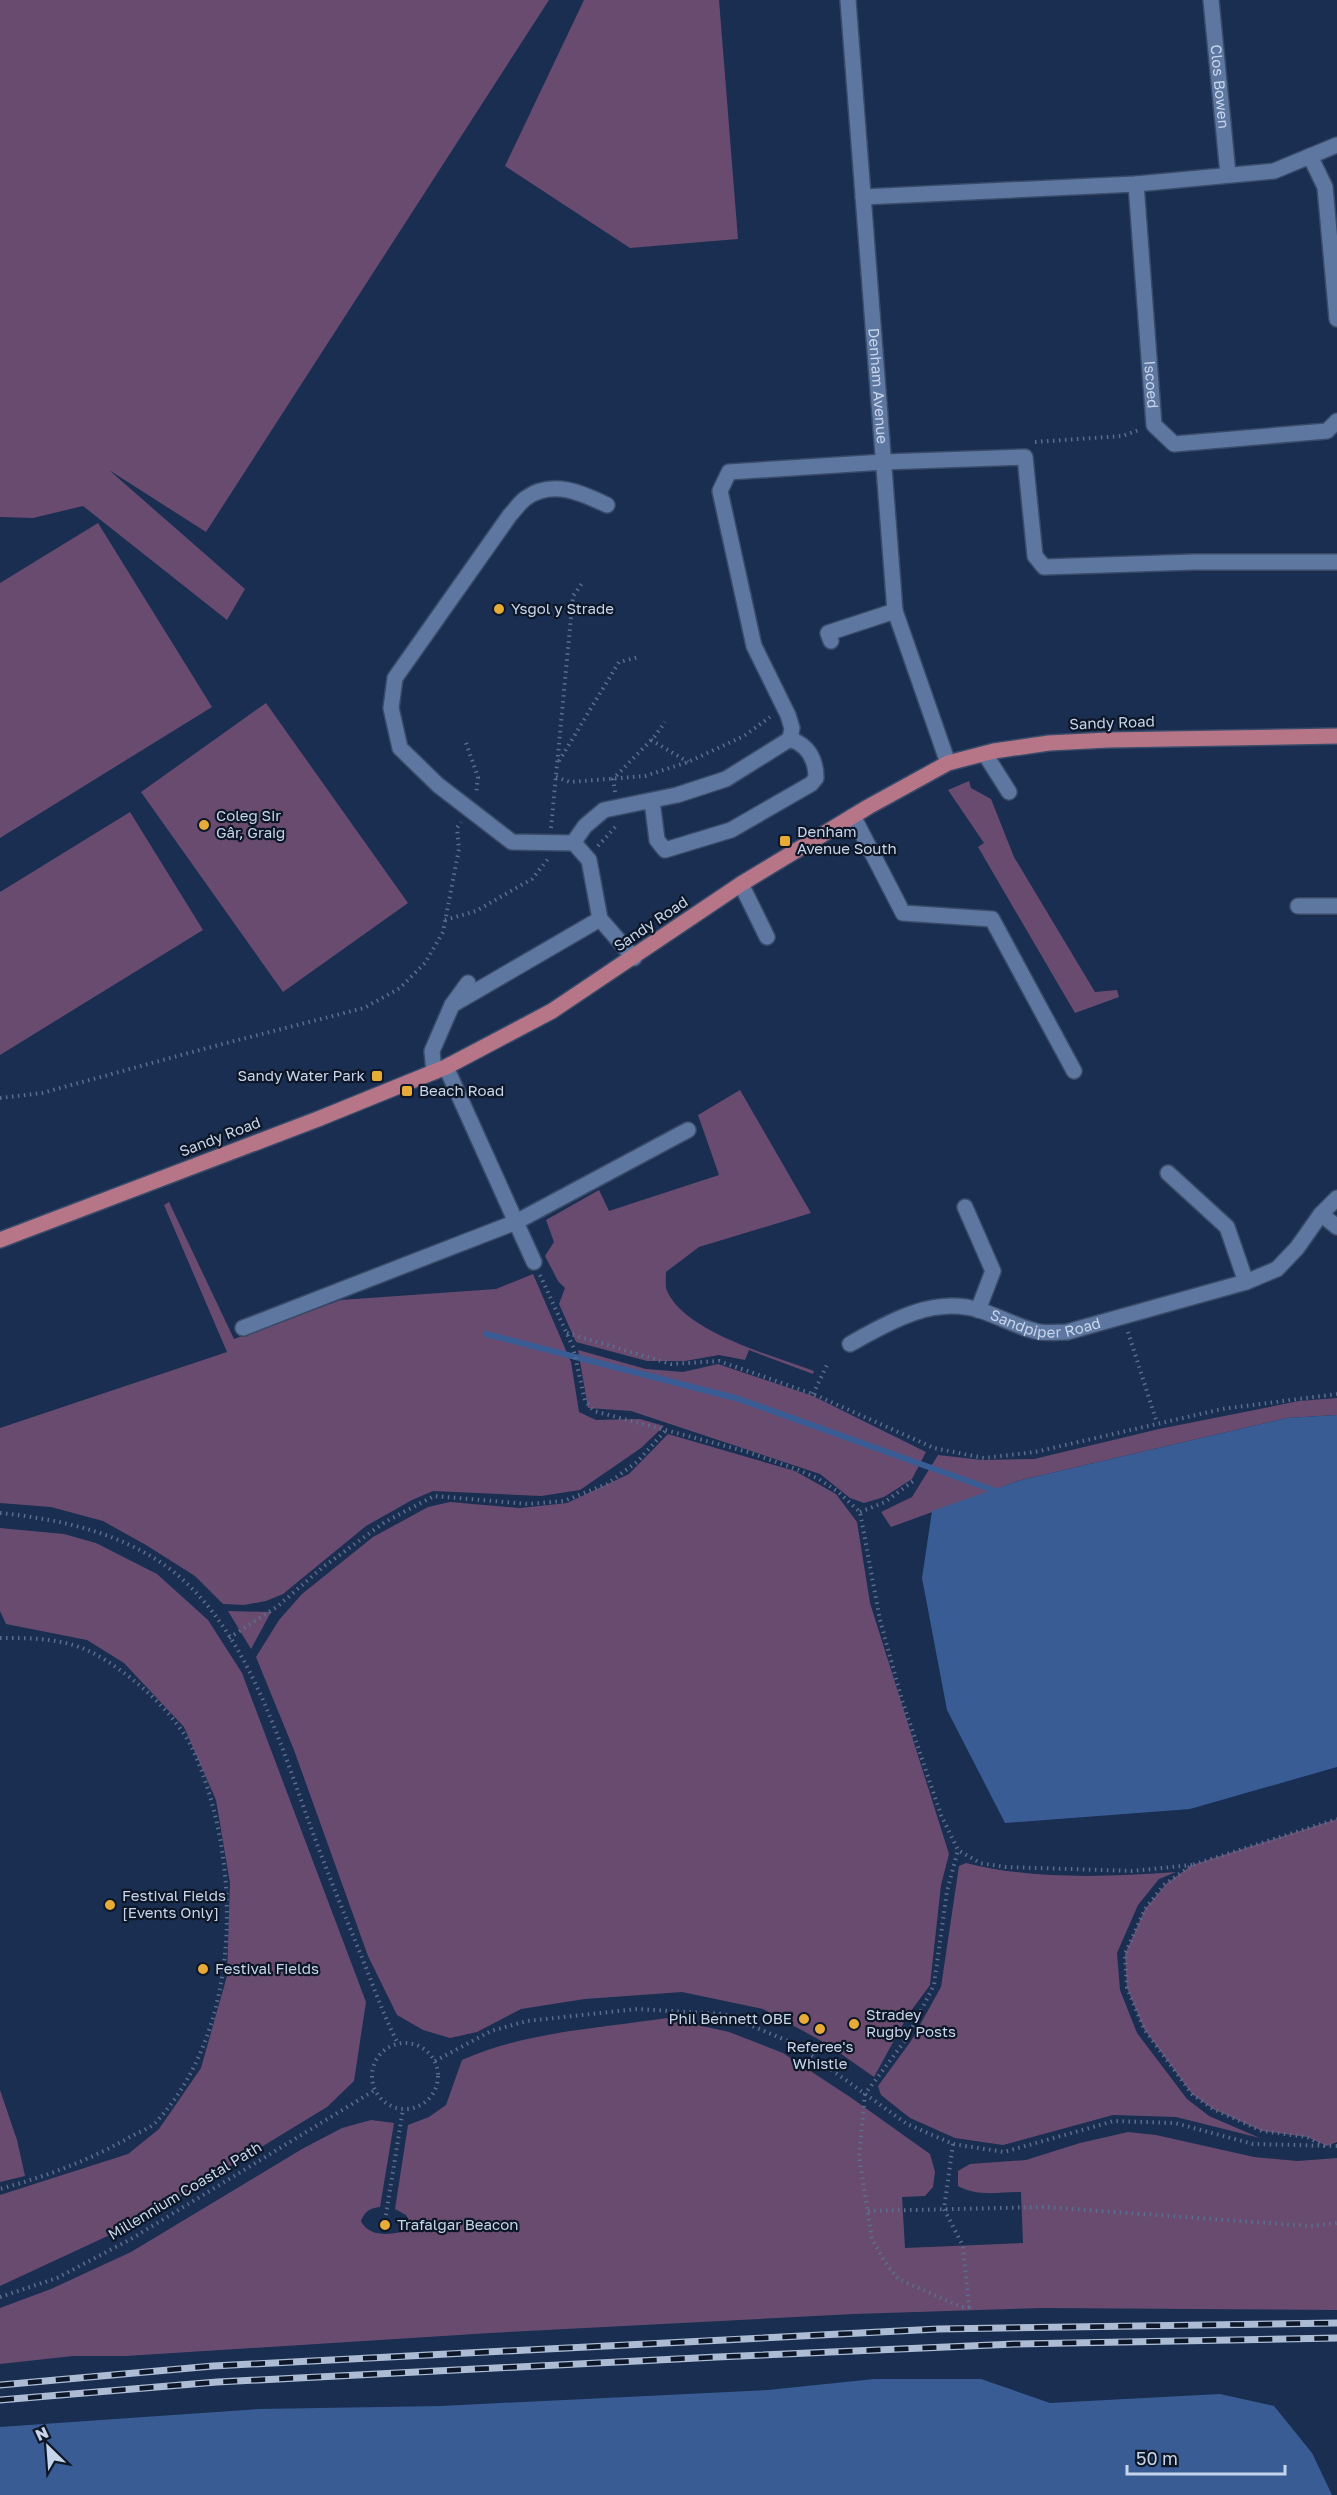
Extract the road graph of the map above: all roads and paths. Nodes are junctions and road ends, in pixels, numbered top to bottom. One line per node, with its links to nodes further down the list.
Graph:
1 (848, 0): 7 (street, Denham Avenue)
2 (1211, 0): 5 (street, Clos Bowen)
3 (1337, 145): 4 (street)
4 (1310, 156): 5 (street); 8 (street)
5 (1228, 174): 6 (street)
6 (1136, 184): 7 (street); 10 (street, Iscoed)
7 (863, 197): 12 (street, Denham Avenue)
8 (1337, 319)
9 (1337, 421): 10 (street, Iscoed)
10 (1154, 425): 11 (path)
11 (1025, 458): 12 (street); 14 (street)
12 (884, 462): 16 (street, Denham Avenue); 19 (street)
13 (608, 505): 31 (street)
14 (1337, 562)
15 (583, 582): 27 (path)
16 (895, 611): 17 (street); 26 (street, Denham Avenue)
17 (831, 641)
18 (639, 657): 27 (path)
19 (784, 707): 21 (street); 25 (path)
20 (1337, 736): 24 (main road, Sandy Road)
21 (790, 739): 30 (street); 30 (street)
22 (651, 740): 25 (path)
23 (466, 743): 31 (path)
24 (985, 754): 26 (main road, Sandy Road); 29 (street)
25 (688, 762): 28 (path)
26 (948, 763): 32 (main road, Sandy Road)
27 (557, 765): 28 (path)
28 (555, 777): 33 (path)
29 (1009, 792)
30 (652, 801): 34 (street)
31 (468, 808): 33 (street); 39 (path)
32 (853, 816): 35 (main road, Sandy Road); 45 (street)
33 (549, 842): 34 (street); 39 (path)
34 (573, 843): 38 (street)
35 (741, 884): 40 (street); 41 (main road, Sandy Road)
36 (1298, 906): 37 (street)
37 (1337, 906)
38 (600, 919): 41 (street); 43 (street)
39 (445, 920): 46 (path)
40 (767, 937)
41 (634, 958): 44 (main road, Sandy Road)
42 (468, 983): 43 (street)
43 (452, 1005): 44 (street)
44 (440, 1069): 52 (street); 54 (main road, Sandy Road)
45 (1074, 1071)
46 (0, 1098)
47 (688, 1130): 52 (street)
48 (1168, 1173): 56 (street)
49 (1337, 1197): 51 (street, Sandpiper Road)
50 (965, 1208): 57 (street)
51 (1321, 1214): 53 (street); 56 (street, Sandpiper Road)
52 (516, 1222): 55 (street); 59 (street)
53 (1337, 1227)
54 (0, 1239)
55 (534, 1262): 60 (path)
56 (1246, 1282): 58 (street, Sandpiper Road)
57 (978, 1310): 58 (street, Sandpiper Road); 61 (street, Sandpiper Road)
58 (1124, 1317): 65 (path)
59 (243, 1328)
60 (567, 1333): 63 (path); 66 (path)
61 (850, 1344)
62 (827, 1365): 63 (path)
63 (813, 1394): 65 (path)
64 (1337, 1394): 65 (path)
65 (1156, 1423)
66 (666, 1430): 68 (path); 71 (path)
67 (916, 1479): 68 (path)
68 (860, 1512): 73 (path)
69 (0, 1513): 71 (path)
70 (0, 1638): 83 (path)
71 (230, 1638): 75 (path)
72 (1337, 1819): 74 (path)
73 (958, 1850): 74 (path); 78 (path)
74 (1192, 1864): 82 (path)
75 (398, 2044): 76 (path); 77 (path)
76 (435, 2061): 78 (path); 79 (path)
77 (375, 2090): 79 (path); 88 (path, Millennium Coastal Path)
78 (865, 2094): 80 (path); 85 (path)
79 (403, 2109): 86 (path)
80 (953, 2144): 82 (path); 84 (path)
81 (1337, 2144): 82 (path)
82 (1327, 2146)
83 (0, 2189)
84 (944, 2209): 85 (path); 85 (path); 87 (path)
85 (867, 2211)
86 (385, 2221)
87 (1337, 2223)
88 (0, 2297)

